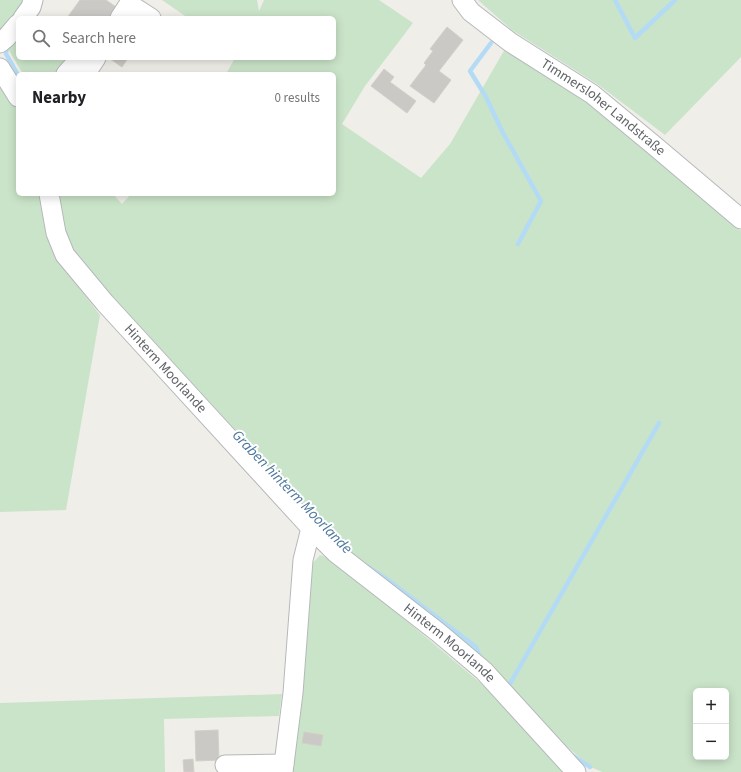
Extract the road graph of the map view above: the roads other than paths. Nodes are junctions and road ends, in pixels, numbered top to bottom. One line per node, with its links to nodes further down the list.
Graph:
1 (33, 0): 3 (street)
2 (462, 0): 13 (street, Timmersloher Landstraße)
3 (25, 16)
4 (121, 16): 5 (street)
5 (148, 16)
6 (16, 26): 7 (street)
7 (0, 43)
8 (95, 60): 10 (street)
9 (0, 68): 11 (street)
10 (68, 72)
11 (16, 94)
12 (49, 196): 14 (street, Hinterm Moorlande)
13 (741, 219)
14 (311, 528): 16 (street); 17 (street, Hinterm Moorlande)
15 (224, 765): 16 (street)
16 (283, 768)
17 (576, 772)

